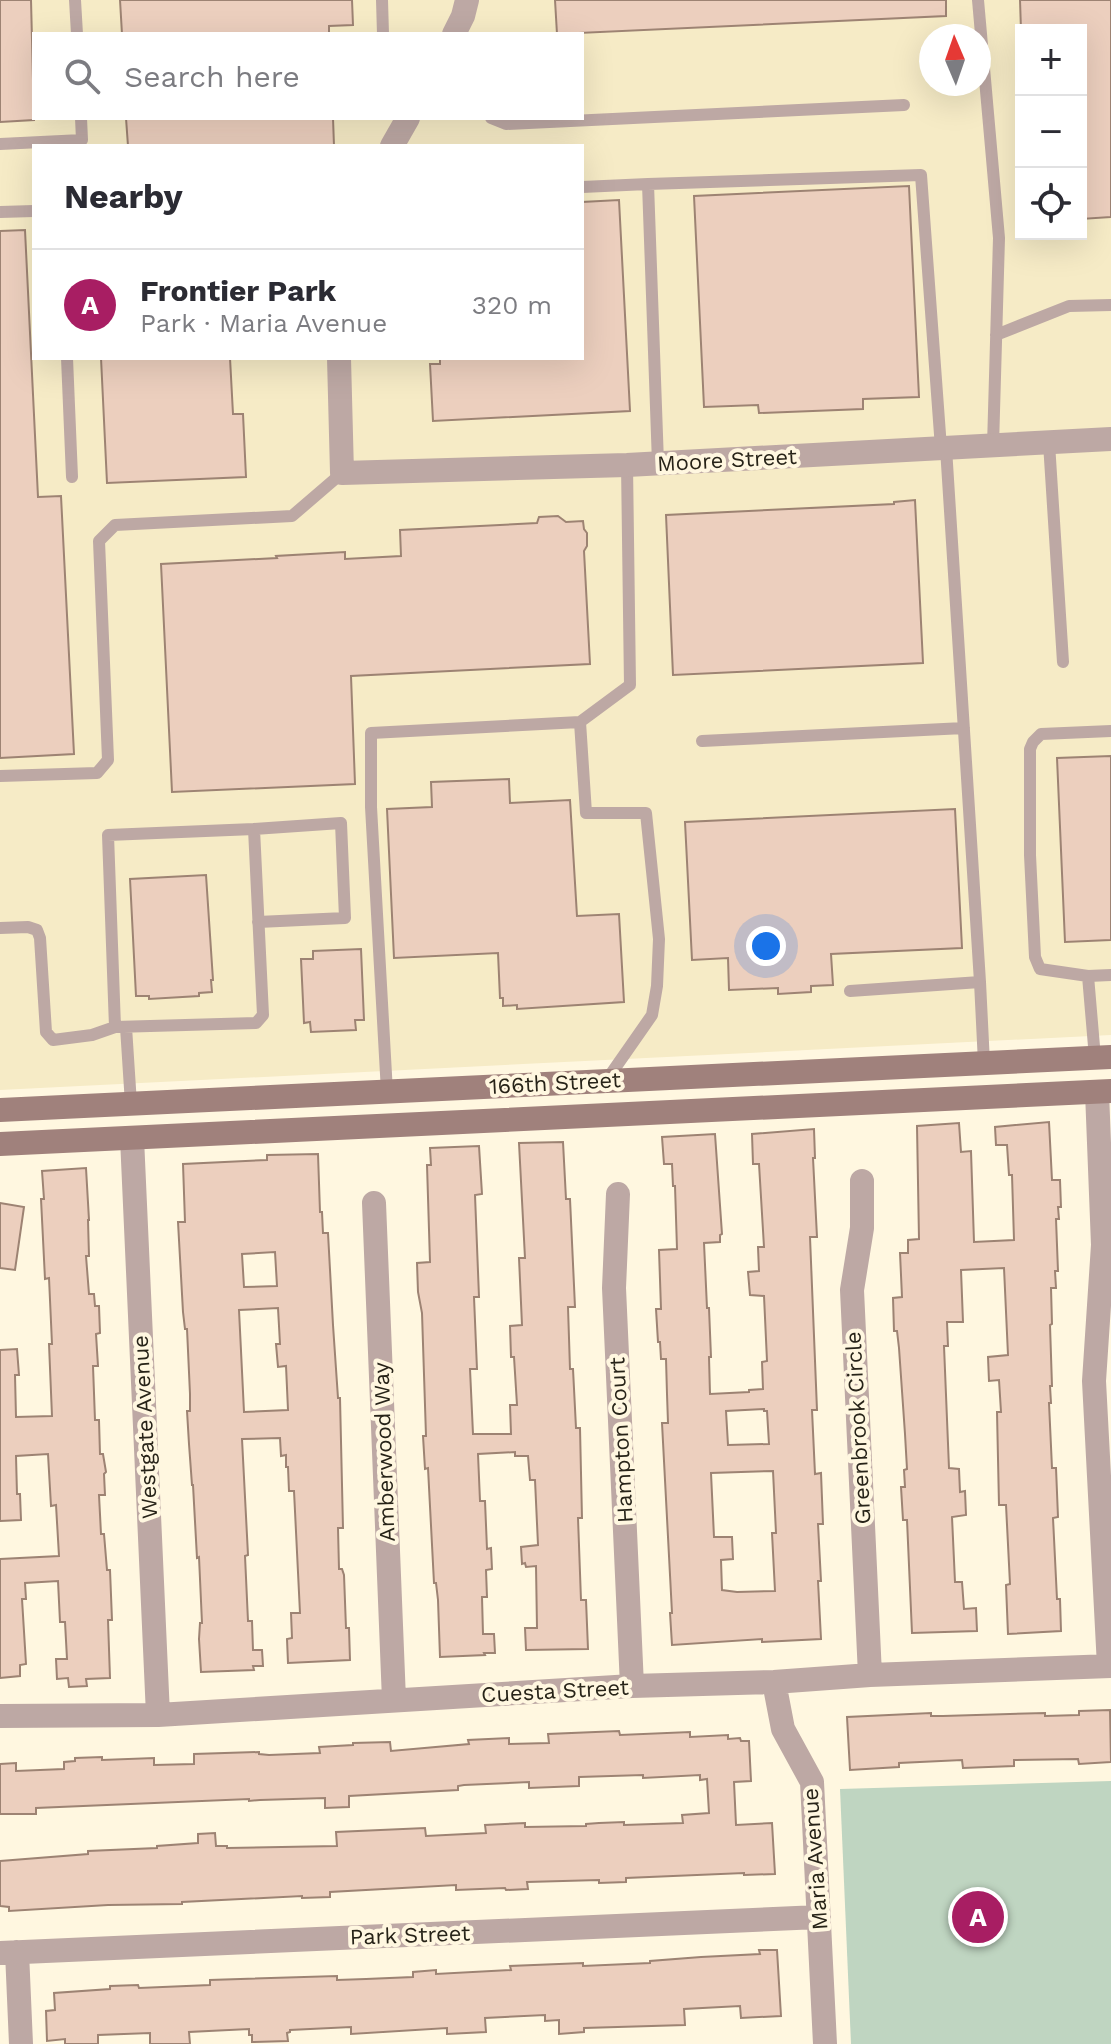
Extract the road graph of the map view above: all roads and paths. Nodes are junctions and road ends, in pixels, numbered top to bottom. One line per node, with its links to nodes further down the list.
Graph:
1 (75, 0): 5 (lane)
2 (382, 0): 6 (lane)
3 (467, 0): 7 (street)
4 (978, 0): 19 (lane)
5 (77, 32)
6 (383, 32)
7 (455, 32)
8 (904, 105): 11 (lane)
9 (81, 120): 12 (lane)
10 (407, 120): 13 (street)
11 (496, 120)
12 (0, 144)
13 (393, 144)
14 (648, 184): 15 (lane); 25 (lane); 26 (lane)
15 (584, 187)
16 (32, 211): 17 (lane)
17 (0, 212)
18 (1111, 305): 19 (lane)
19 (996, 335): 24 (lane)
20 (67, 360): 29 (lane)
21 (339, 360): 28 (street)
22 (1111, 439): 23 (street, Moore Street)
23 (1049, 443): 24 (street, Moore Street); 30 (lane)
24 (993, 446): 25 (street, Moore Street)
25 (944, 448): 26 (street, Moore Street); 32 (lane)
26 (658, 463): 27 (street, Moore Street)
27 (627, 465): 28 (street, Moore Street); 31 (lane)
28 (342, 473): 35 (lane)
29 (72, 477)
30 (1063, 662)
31 (580, 722): 46 (lane); 47 (lane)
32 (964, 728): 34 (lane); 41 (lane)
33 (1111, 731): 40 (lane)
34 (702, 741)
35 (0, 776)
36 (254, 829): 37 (lane); 37 (lane); 43 (lane)
37 (258, 922): 43 (lane)
38 (0, 928): 43 (lane)
39 (1111, 975): 40 (lane)
40 (1088, 976): 44 (lane)
41 (980, 982): 42 (lane); 45 (lane)
42 (850, 991)
43 (120, 1027): 49 (lane)
44 (1103, 1057): 45 (street, 166th Street); 48 (street)
45 (984, 1063): 46 (street, 166th Street)
46 (606, 1081): 47 (street, 166th Street)
47 (387, 1092): 49 (street, 166th Street)
48 (1104, 1092): 51 (street, 166th Street); 56 (street)
49 (131, 1104): 50 (street, 166th Street); 51 (street)
50 (0, 1110)
51 (132, 1138): 52 (street, 166th Street); 61 (street, Westgate Avenue)
52 (0, 1144)
53 (862, 1181): 57 (street, Greenbrook Circle)
54 (618, 1194): 59 (street, Hampton Court)
55 (374, 1203): 60 (street, Amberwood Way)
56 (1110, 1666): 57 (street, Cuesta Street)
57 (870, 1675): 58 (street, Cuesta Street)
58 (774, 1682): 59 (street, Cuesta Street); 63 (street, Maria Avenue)
59 (632, 1686): 60 (street, Cuesta Street)
60 (394, 1700): 61 (street, Cuesta Street)
61 (158, 1715): 62 (street, Cuesta Street)
62 (0, 1716)
63 (819, 1917): 64 (street, Park Street); 66 (street, Maria Avenue)
64 (8, 1952): 65 (street)
65 (21, 2044)
66 (825, 2044)

